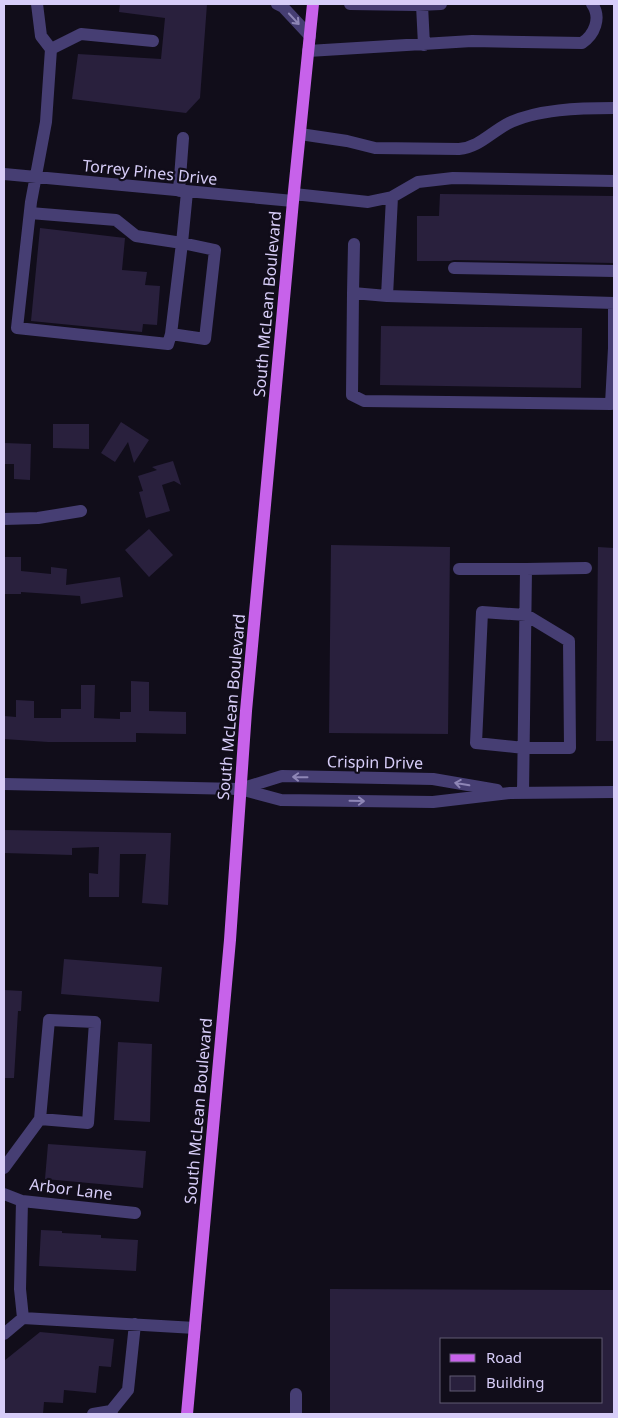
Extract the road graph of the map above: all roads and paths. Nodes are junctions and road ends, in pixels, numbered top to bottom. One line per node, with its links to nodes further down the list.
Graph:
1 (37, 4): 11 (street)
2 (277, 4): 8 (street, one-way to 8)
3 (314, 4): 8 (main road, South McLean Boulevard)
4 (350, 4): 7 (street)
5 (441, 4): 7 (street)
6 (592, 4): 10 (street)
7 (419, 5): 10 (street)
8 (310, 36): 12 (main road, South McLean Boulevard)
9 (152, 41): 11 (street)
10 (424, 45): 12 (street)
11 (51, 49): 17 (street)
12 (308, 50): 14 (main road, South McLean Boulevard)
13 (614, 108): 14 (street)
14 (300, 134): 21 (main road, South McLean Boulevard)
15 (182, 138): 19 (street)
16 (4, 174): 17 (street, Torrey Pines Drive)
17 (36, 177): 19 (street, Torrey Pines Drive); 22 (street)
18 (614, 181): 20 (street, Torrey Pines Drive)
19 (183, 191): 21 (street, Torrey Pines Drive); 23 (street)
20 (392, 197): 21 (street, Torrey Pines Drive); 28 (street)
21 (294, 198): 38 (main road, South McLean Boulevard)
22 (30, 213): 23 (street); 29 (street)
23 (182, 243): 29 (street); 29 (street)
24 (354, 244): 27 (street)
25 (454, 268): 26 (street)
26 (614, 271)
27 (353, 294): 28 (street); 28 (street)
28 (387, 296)
29 (171, 334)
30 (82, 511): 31 (street)
31 (4, 520)
32 (586, 568): 34 (street)
33 (459, 569): 34 (street)
34 (526, 569): 35 (street)
35 (526, 615): 36 (street); 36 (street); 36 (street)
36 (524, 748): 40 (street)
37 (4, 784): 38 (street, Crispin Drive)
38 (240, 789): 40 (street, Crispin Drive, one-way to 40); 40 (street, Crispin Drive, one-way to 38); 48 (main road, South McLean Boulevard)
39 (614, 792): 40 (street, Crispin Drive)
40 (517, 793)
41 (40, 1119): 41 (street); 42 (street)
42 (4, 1168)
43 (4, 1194): 44 (street, Arbor Lane)
44 (22, 1201): 45 (street, Arbor Lane); 46 (street)
45 (135, 1213)
46 (23, 1318): 47 (street); 49 (street)
47 (135, 1324): 48 (street); 51 (street)
48 (195, 1328): 53 (main road, South McLean Boulevard)
49 (4, 1334)
50 (296, 1394): 54 (street)
51 (111, 1413): 52 (street)
52 (93, 1414)
53 (187, 1414)
54 (296, 1414)

